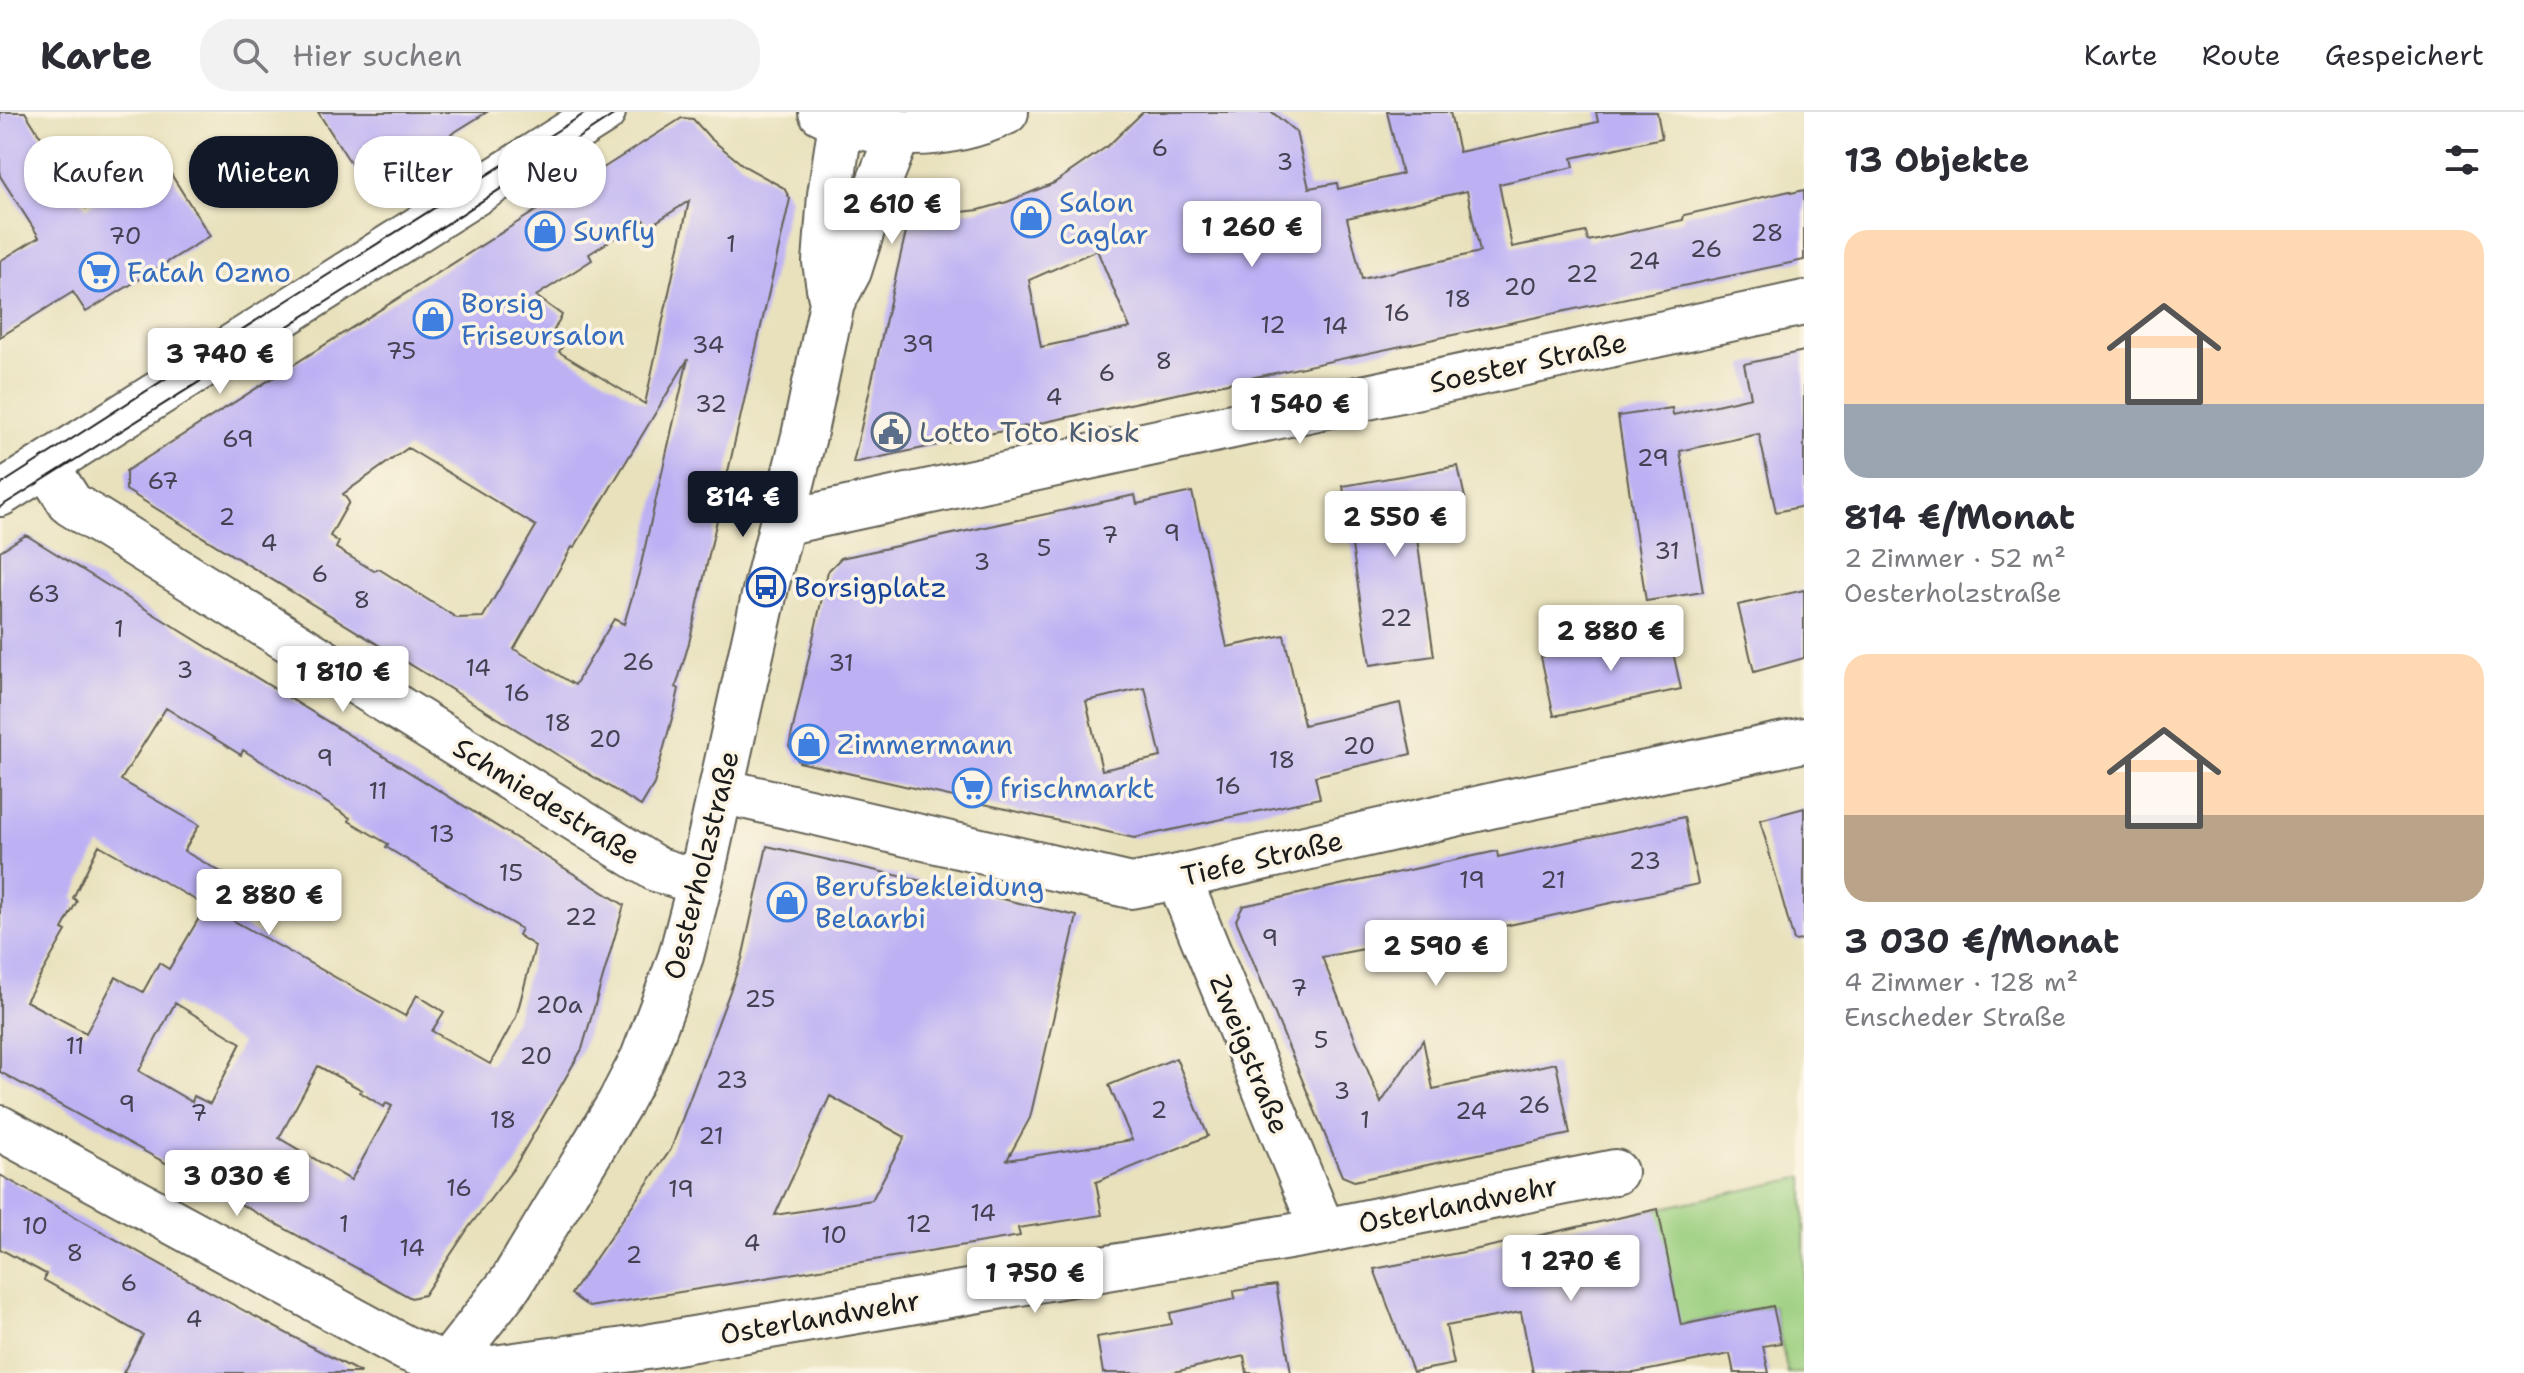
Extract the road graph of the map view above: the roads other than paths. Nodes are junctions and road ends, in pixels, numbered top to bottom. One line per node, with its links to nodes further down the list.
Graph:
1 (603, 112): 7 (street)
2 (1006, 112): 4 (street)
3 (831, 117): 4 (street); 5 (street, Oesterholzstraße)
4 (899, 132): 5 (street, Oesterholzstraße)
5 (832, 303): 9 (street, Oesterholzstraße)
6 (1804, 303): 9 (street, Soester Straße)
7 (46, 465): 8 (street); 13 (street, Schmiedestraße)
8 (0, 494)
9 (782, 523): 11 (street, Oesterholzstraße)
10 (1804, 740): 12 (street, Tiefe Straße)
11 (722, 791): 12 (street, Tiefe Straße); 13 (street, Oesterholzstraße)
12 (1178, 877): 16 (street, Zweigstraße)
13 (700, 883): 17 (street, Oesterholzstraße)
14 (0, 1128): 17 (street, Osterlandwehr)
15 (1615, 1172): 16 (street, Osterlandwehr)
16 (1323, 1231): 17 (street, Osterlandwehr)
17 (444, 1369)

